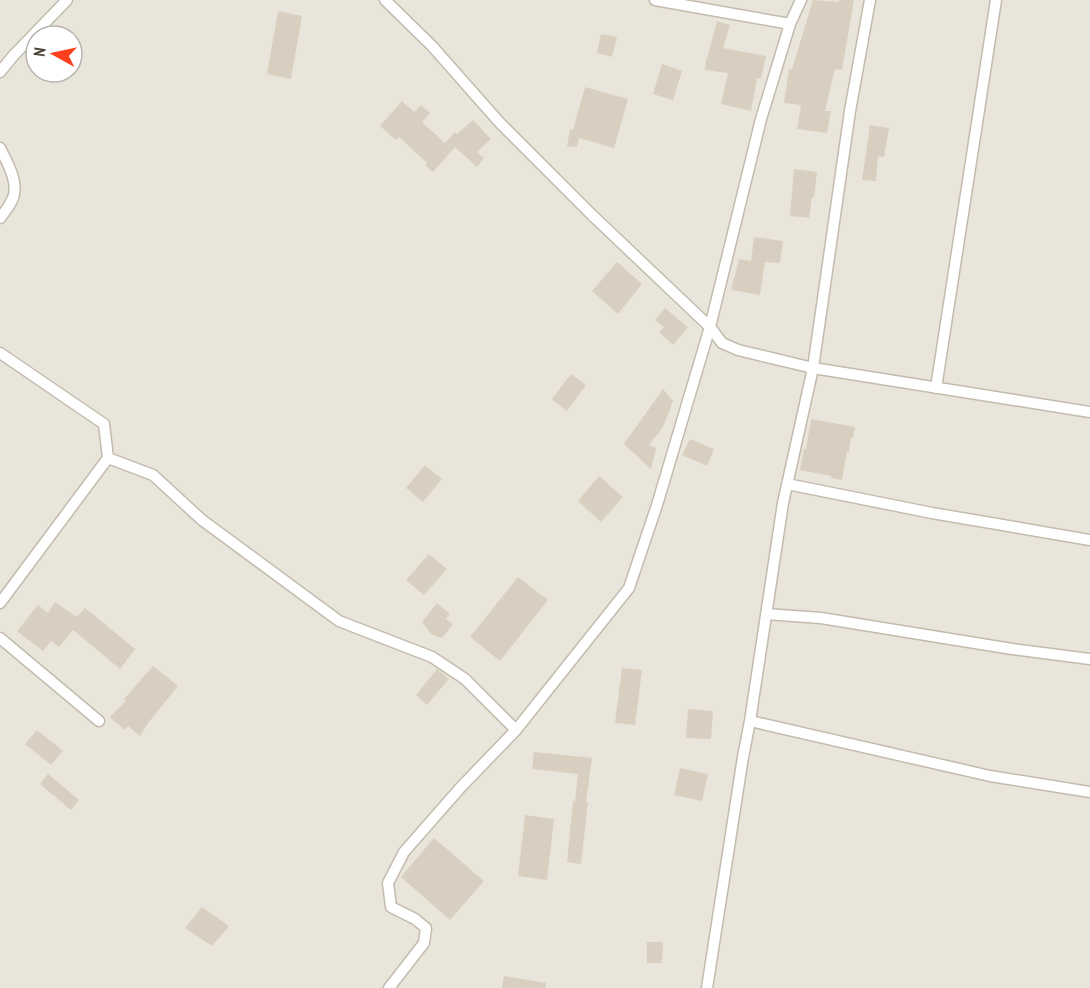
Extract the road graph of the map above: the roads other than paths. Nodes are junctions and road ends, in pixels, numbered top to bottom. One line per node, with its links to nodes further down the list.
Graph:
1 (67, 0): 8 (street)
2 (385, 0): 11 (street)
3 (655, 0): 7 (street)
4 (801, 0): 7 (street)
5 (870, 0): 13 (street)
6 (996, 0): 14 (street)
7 (790, 24): 11 (street)
8 (0, 72)
9 (0, 148): 10 (street)
10 (0, 218)
11 (710, 327): 13 (street); 25 (street)
12 (0, 353): 16 (street)
13 (813, 368): 14 (street); 17 (street)
14 (936, 388): 15 (street)
15 (1090, 412)
16 (108, 458): 19 (street); 25 (street)
17 (787, 483): 18 (street); 20 (street)
18 (1090, 540)
19 (0, 603)
20 (766, 614): 22 (street); 24 (street)
21 (0, 638): 23 (street)
22 (1090, 659)
23 (99, 721)
24 (750, 722): 26 (street); 28 (street)
25 (516, 730): 27 (street)
26 (1090, 792)
27 (389, 988)
28 (707, 988)

